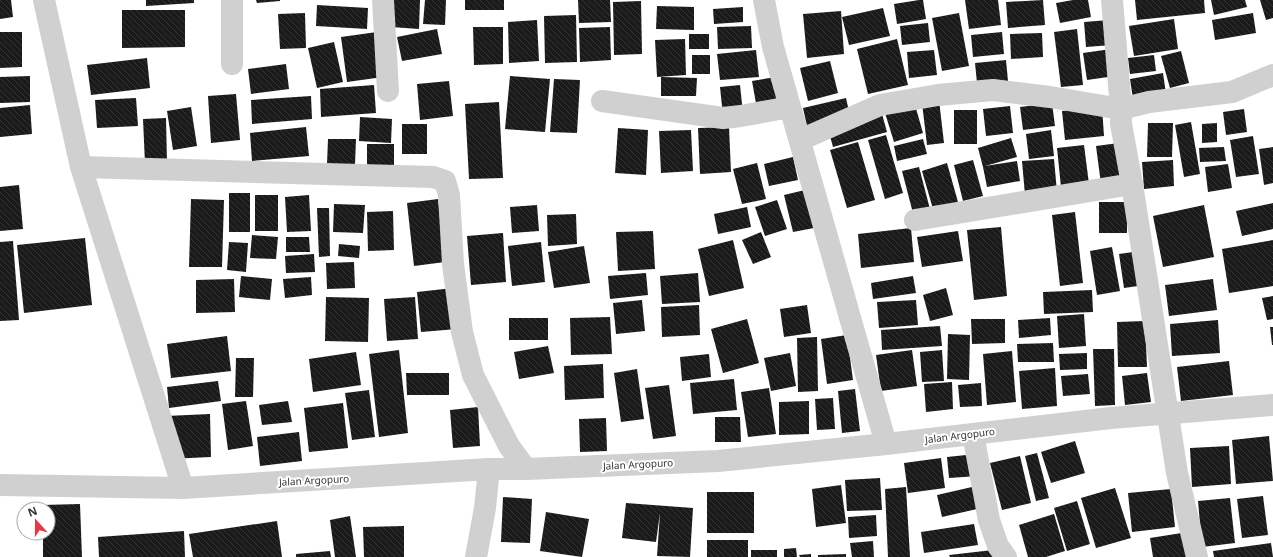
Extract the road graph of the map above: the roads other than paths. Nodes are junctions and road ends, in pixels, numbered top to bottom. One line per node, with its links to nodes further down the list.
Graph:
1 (44, 0): 13 (street)
2 (232, 0): 6 (street)
3 (383, 0): 8 (street)
4 (764, 0): 10 (street)
5 (1112, 0): 11 (street)
6 (232, 64)
7 (1273, 75): 11 (street)
8 (388, 91)
9 (602, 101): 10 (street)
10 (790, 106): 12 (street)
11 (1121, 109): 12 (street); 14 (street)
12 (800, 140): 19 (street)
13 (81, 167): 20 (street); 23 (street)
14 (1132, 184): 15 (street); 17 (street)
15 (915, 220)
16 (1273, 405): 17 (street, Jalan Argopuro)
17 (1168, 413): 18 (street, Jalan Argopuro); 26 (street)
18 (973, 434): 19 (street, Jalan Argopuro); 25 (street)
19 (886, 444): 20 (street, Jalan Argopuro)
20 (526, 469): 21 (street, Jalan Argopuro)
21 (489, 470): 23 (street, Jalan Argopuro); 24 (street)
22 (0, 485): 23 (street, Jalan Argopuro)
23 (183, 488)
24 (476, 557)
25 (1006, 557)
26 (1197, 557)

